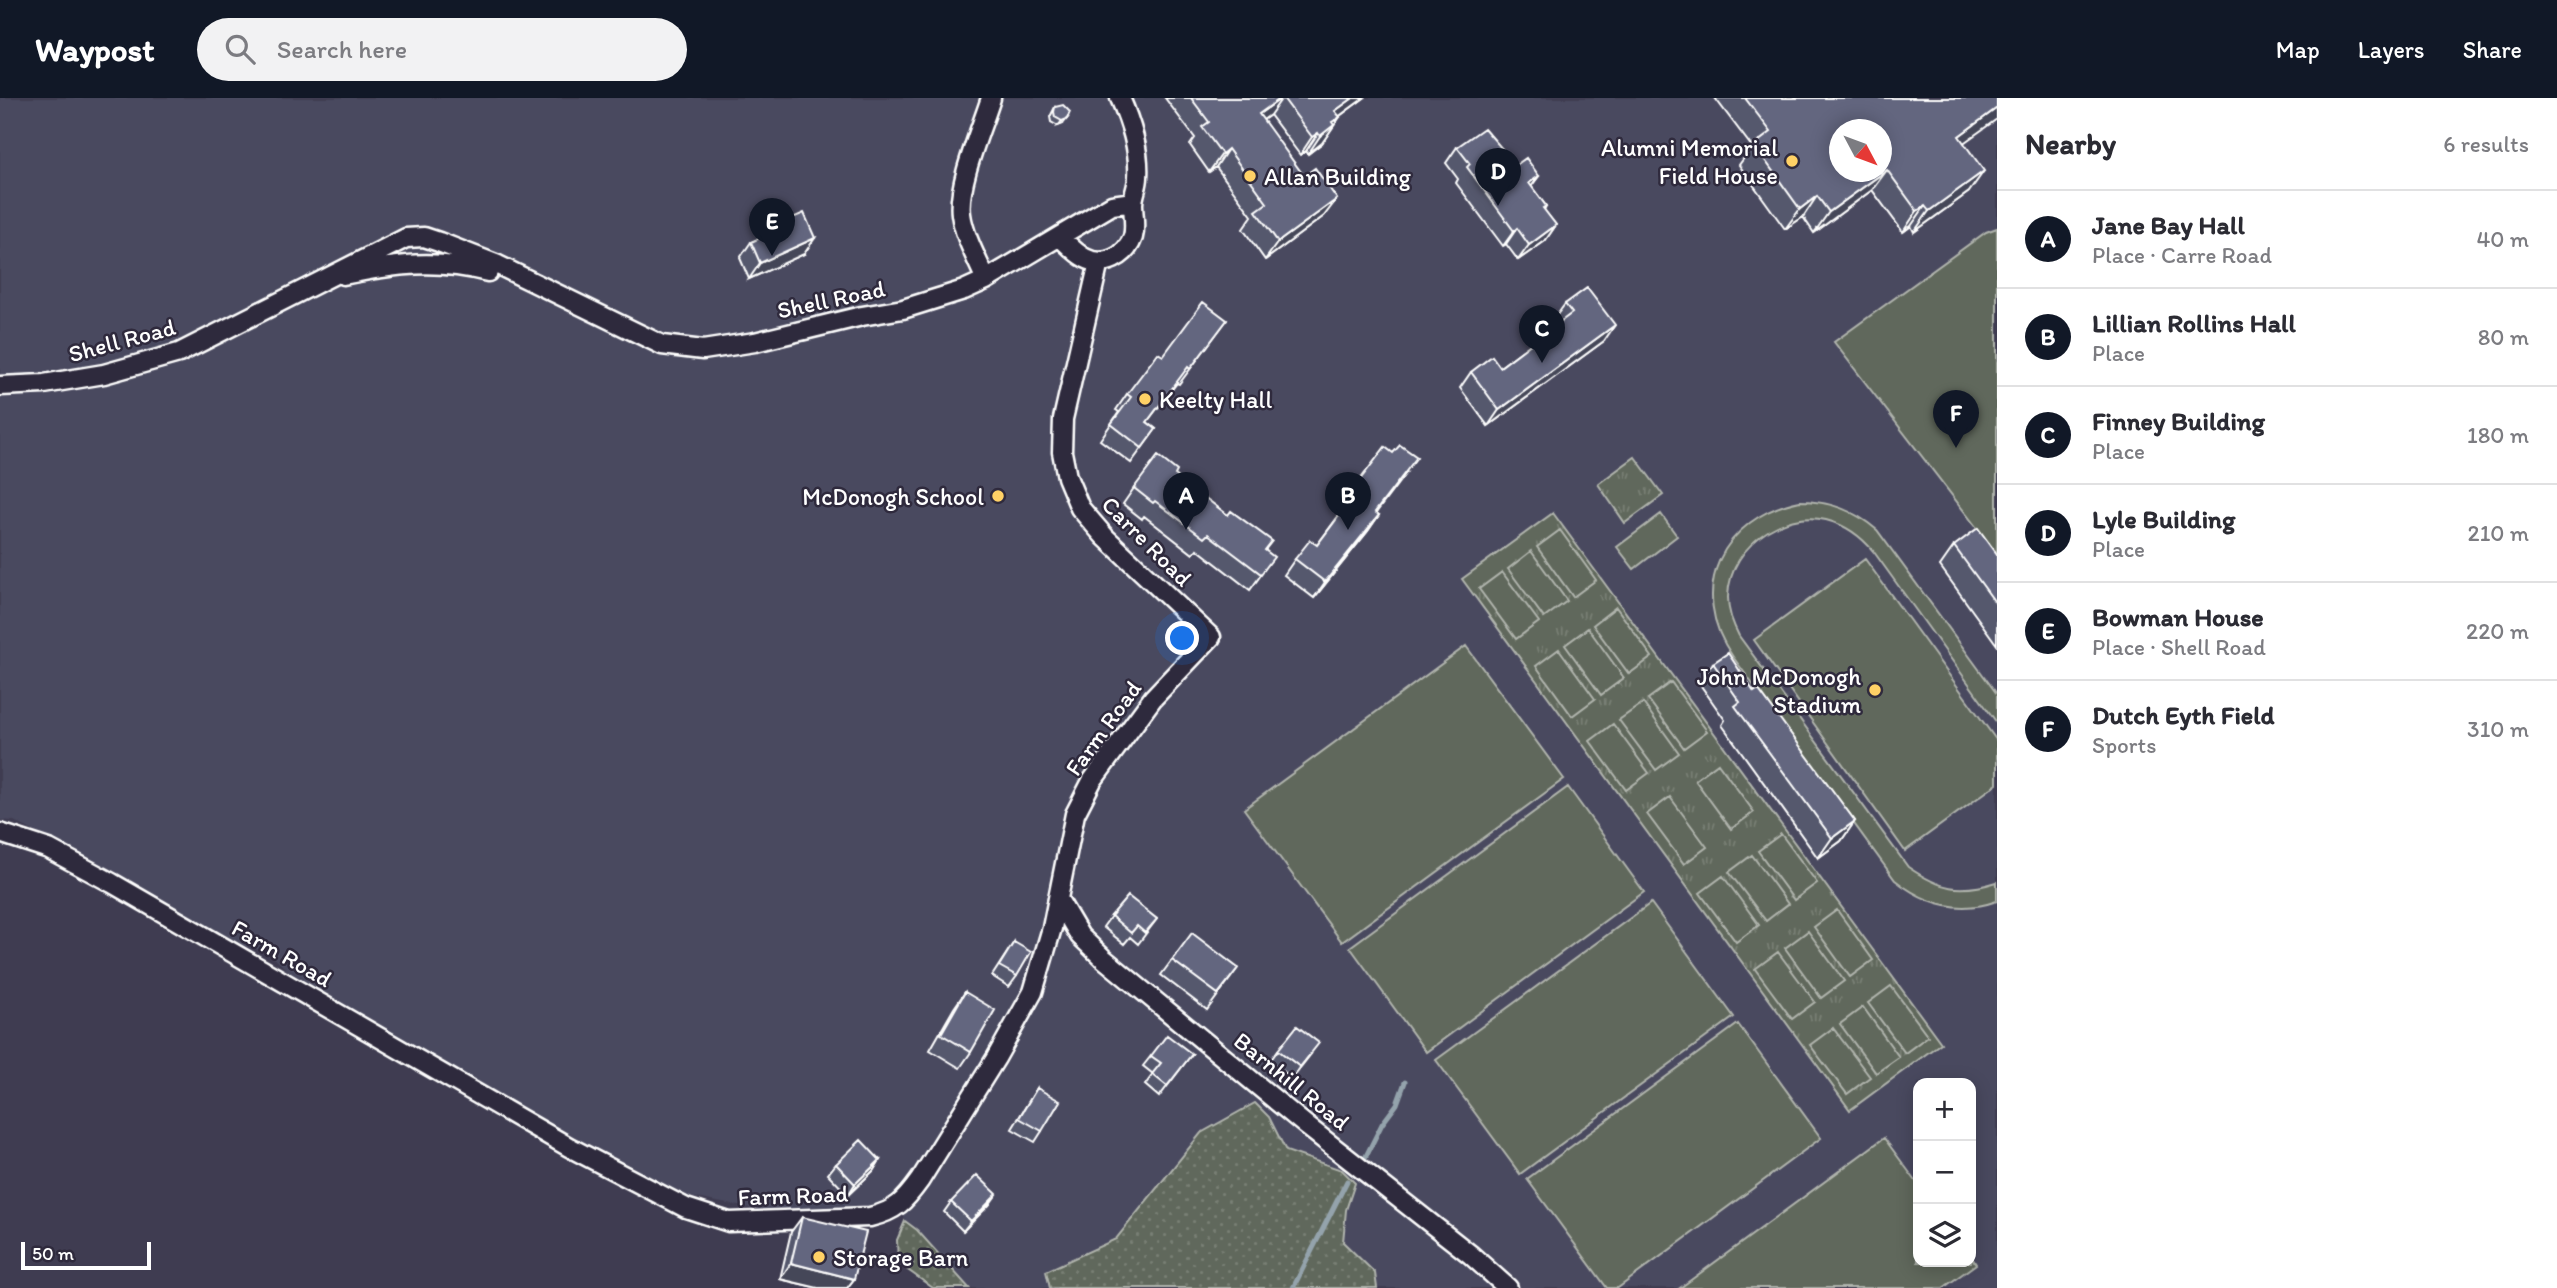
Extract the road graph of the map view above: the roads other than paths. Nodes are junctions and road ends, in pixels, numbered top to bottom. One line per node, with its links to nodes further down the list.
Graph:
1 (991, 98): 7 (street)
2 (1120, 98): 3 (street)
3 (1133, 202): 4 (street, Shell Road); 5 (street)
4 (1059, 237): 5 (street); 7 (street, Shell Road)
5 (1099, 262): 10 (street, Carre Road)
6 (325, 278): 8 (street, Shell Road); 8 (street, Shell Road); 9 (street, Shell Road)
7 (986, 280): 8 (street, Shell Road)
8 (529, 282)
9 (0, 386)
10 (1211, 637): 12 (street, Farm Road)
11 (0, 833): 12 (street, Farm Road)
12 (1058, 899): 13 (street, Barnhill Road)
13 (1508, 1288)

